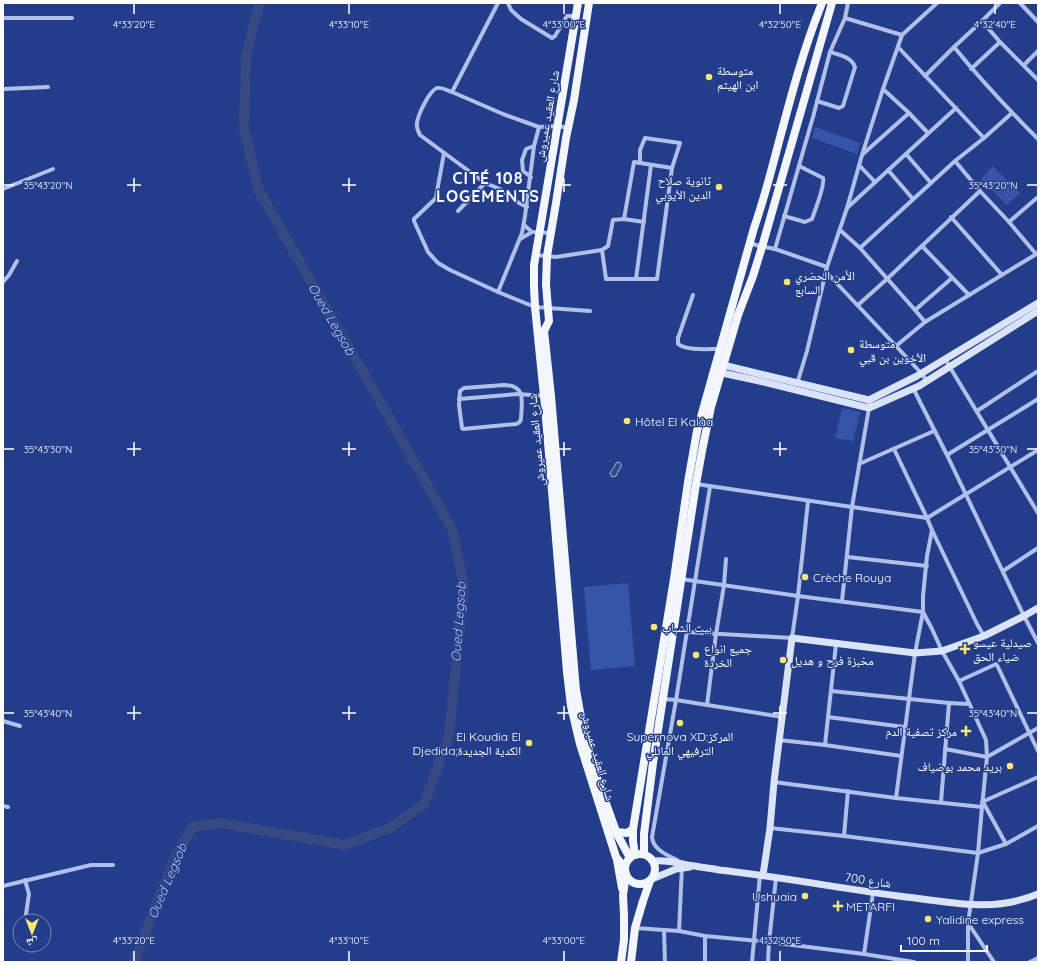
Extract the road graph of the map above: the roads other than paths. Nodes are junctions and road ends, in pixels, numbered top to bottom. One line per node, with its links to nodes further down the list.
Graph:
1 (498, 3): 30 (street)
2 (508, 3): 11 (street)
3 (578, 3): 11 (main road, شارع العقيد عميروش)
4 (589, 3): 32 (main road, شارع العقيد عميروش)
5 (822, 3): 64 (main road)
6 (832, 3): 67 (main road)
7 (848, 3): 14 (street)
8 (937, 3): 17 (street)
9 (1000, 3): 15 (street)
10 (1020, 3): 16 (street)
11 (576, 16): 31 (main road, شارع العقيد عميروش)
12 (3, 18): 13 (street)
13 (72, 18)
14 (845, 18): 17 (street); 22 (street)
15 (982, 21): 18 (street); 20 (street)
16 (1038, 22)
17 (902, 35): 19 (street)
18 (1000, 42): 23 (street); 24 (street)
19 (898, 47): 25 (street); 29 (street)
20 (954, 47): 24 (street); 25 (street)
21 (1038, 51): 23 (street)
22 (830, 52): 33 (street); 33 (street)
23 (1024, 65): 26 (street)
24 (971, 69): 36 (street)
25 (925, 76): 34 (street)
26 (1038, 80)
27 (48, 87): 28 (street)
28 (3, 89)
29 (883, 89): 35 (street); 46 (street)
30 (452, 92): 38 (street); 44 (street)
31 (562, 98): 32 (main road); 37 (main road, شارع العقيد عميروش)
32 (574, 100): 39 (main road, شارع العقيد عميروش)
33 (817, 101): 51 (street)
34 (956, 108): 40 (street); 41 (street)
35 (909, 113): 40 (street); 46 (street)
36 (1012, 113): 41 (street); 42 (street)
37 (558, 126): 38 (street); 39 (street); 75 (main road, شارع العقيد عميروش)
38 (539, 127): 43 (street)
39 (568, 128): 76 (main road, شارع العقيد عميروش)
40 (928, 133): 45 (street)
41 (984, 138): 47 (street)
42 (1038, 139)
43 (534, 146): 55 (street); 55 (street)
44 (444, 153): 57 (street); 95 (street)
45 (906, 154): 54 (street); 58 (street)
46 (862, 155): 50 (street)
47 (955, 161): 58 (street); 60 (street)
48 (640, 163): 49 (street); 52 (street); 70 (street)
49 (651, 164): 52 (street); 71 (street)
50 (860, 165): 56 (street); 65 (street)
51 (799, 166): 68 (street); 68 (street)
52 (672, 168): 93 (street)
53 (53, 169): 59 (street)
54 (888, 170): 56 (street); 62 (street)
55 (531, 177): 63 (street)
56 (875, 182): 65 (street)
57 (485, 183): 63 (street); 66 (street)
58 (931, 183): 62 (street)
59 (3, 189)
60 (980, 191): 69 (street); 72 (street)
61 (1038, 197): 72 (street)
62 (913, 199): 81 (street)
63 (527, 207): 73 (street)
64 (761, 208): 67 (main road); 78 (main road)
65 (847, 208): 74 (street)
66 (458, 211)
67 (772, 212): 80 (main road)
68 (784, 216): 82 (street)
69 (951, 218): 79 (street); 90 (street)
70 (624, 219): 71 (street); 83 (street)
71 (644, 222): 93 (street)
72 (1008, 222): 84 (street)
73 (524, 225): 75 (street); 77 (street)
74 (840, 230): 81 (street); 88 (street)
75 (535, 233): 76 (street); 77 (street); 85 (main road, شارع العقيد عميروش)
76 (551, 234): 86 (main road, شارع العقيد عميروش)
77 (520, 239): 95 (street)
78 (750, 243): 80 (street); 107 (main road)
79 (922, 246): 91 (street); 92 (street)
80 (762, 247): 82 (street); 107 (main road)
81 (860, 248): 92 (street)
82 (775, 249): 88 (street)
83 (602, 250): 86 (street); 93 (street)
84 (1037, 254): 90 (street)
85 (535, 255): 86 (street); 100 (main road, شارع العقيد عميروش)
86 (547, 256): 101 (main road, شارع العقيد عميروش)
87 (17, 261): 94 (street)
88 (828, 266): 89 (street)
89 (826, 273): 99 (street); 114 (street)
90 (1002, 275): 97 (street)
91 (952, 278): 97 (street); 102 (street)
92 (887, 279): 99 (street); 102 (street)
93 (636, 280)
94 (3, 282)
95 (498, 292): 100 (street)
96 (693, 295): 107 (street)
97 (969, 295): 105 (street)
98 (1038, 303): 108 (main road)
99 (858, 305): 106 (street)
100 (535, 306): 101 (street); 117 (main road, شارع العقيد عميروش)
101 (548, 308): 103 (street); 117 (main road, شارع العقيد عميروش)
102 (916, 310): 105 (street)
103 (590, 311)
104 (1038, 311): 109 (main road)
105 (925, 322): 106 (street)
106 (896, 346): 112 (street)
107 (724, 350): 110 (main road); 130 (main road)
108 (945, 359): 109 (street); 112 (main road)
109 (950, 367): 113 (main road); 122 (street)
110 (723, 369): 114 (main road); 130 (main road)
111 (1038, 371): 122 (street)
112 (921, 373): 113 (street); 120 (main road)
113 (927, 381): 115 (main road)
114 (796, 386): 120 (main road); 121 (main road)
115 (913, 388): 121 (main road); 124 (street)
116 (521, 394): 117 (street); 118 (street); 118 (street); 118 (street)
117 (548, 396): 135 (main road, شارع العقيد عميروش)
118 (459, 399)
119 (1038, 399): 123 (street)
120 (869, 400): 121 (street)
121 (869, 408): 128 (street)
122 (977, 411): 123 (street)
123 (988, 429): 127 (street); 129 (street)
124 (934, 431): 125 (street); 127 (street)
125 (894, 450): 128 (street); 137 (street)
126 (1038, 450): 129 (street)
127 (947, 455): 132 (street)
128 (859, 464): 134 (street)
129 (1010, 467): 132 (street); 136 (street)
130 (692, 483): 131 (street); 144 (main road)
131 (710, 487): 133 (street); 145 (street)
132 (966, 494): 137 (street); 143 (street)
133 (808, 501): 134 (street); 147 (street)
134 (852, 507): 137 (street); 140 (street)
135 (557, 509): 193 (main road, شارع العقيد عميروش); 199 (main road, شارع العقيد عميروش)
136 (1038, 513)
137 (927, 518): 138 (street)
138 (932, 530): 142 (street); 154 (street)
139 (1038, 548): 143 (street)
140 (848, 557): 142 (street); 148 (street)
141 (726, 559): 146 (street)
142 (927, 566): 150 (street)
143 (1002, 571): 151 (street)
144 (678, 579): 145 (street); 163 (main road); 192 (main road)
145 (695, 581): 146 (street); 152 (street)
146 (724, 585): 147 (street); 153 (street)
147 (798, 596): 148 (street); 155 (street)
148 (842, 602): 150 (street)
149 (1038, 608): 151 (main road)
150 (923, 612): 158 (street); 159 (street)
151 (1024, 616): 154 (main road); 156 (street)
152 (687, 632): 153 (street); 164 (street)
153 (716, 634): 155 (street); 167 (street)
154 (984, 636): 158 (main road)
155 (792, 638): 157 (main road); 168 (main road)
156 (1038, 643)
157 (836, 644): 159 (main road); 161 (street)
158 (942, 651): 159 (main road); 160 (street)
159 (915, 653): 162 (street)
160 (959, 681): 166 (street); 174 (street)
161 (831, 691): 162 (street); 169 (street)
162 (908, 698): 165 (street); 172 (street)
163 (663, 699): 164 (street); 197 (main road)
164 (676, 700): 167 (street); 202 (street)
165 (949, 703): 166 (street); 177 (street)
166 (969, 704): 180 (street)
167 (707, 705): 168 (street)
168 (783, 717): 175 (main road)
169 (828, 717): 172 (street); 176 (street)
170 (3, 721): 171 (street)
171 (20, 726)
172 (904, 727): 179 (street)
173 (1038, 728): 174 (street)
174 (1029, 733): 178 (street); 180 (street)
175 (779, 740): 176 (street); 182 (main road)
176 (825, 745): 179 (street)
177 (945, 749): 180 (street); 185 (street)
178 (1038, 751)
179 (901, 756): 184 (street)
180 (987, 757): 186 (street)
181 (1038, 777): 186 (street)
182 (774, 782): 183 (street); 191 (main road)
183 (848, 791): 184 (street); 194 (street)
184 (896, 798): 185 (street)
185 (941, 802): 189 (street)
186 (983, 802): 189 (street); 195 (street)
187 (3, 806): 188 (street)
188 (8, 807)
189 (982, 807): 196 (street)
190 (1038, 826): 195 (street)
191 (770, 828): 194 (street); 204 (main road)
192 (633, 829): 193 (main road); 198 (main road)
193 (616, 832): 198 (main road, شارع العقيد عميروش)
194 (844, 836): 196 (street)
195 (1006, 844): 196 (street)
196 (978, 853): 212 (street)
197 (644, 854): 198 (main road); 200 (main road)
198 (632, 856): 203 (main road)
199 (616, 857): 203 (main road, شارع العقيد عميروش); 211 (main road)
200 (653, 862): 202 (main road); 207 (main road)
201 (113, 865): 206 (street)
202 (682, 866): 204 (main road, شارع 700); 207 (main road); 217 (street)
203 (625, 872): 207 (main road); 211 (main road)
204 (761, 875): 205 (main road, شارع 700); 219 (street)
205 (776, 878): 209 (main road, شارع 700); 220 (street)
206 (25, 880): 208 (street); 213 (street)
207 (651, 880): 215 (main road)
208 (3, 886)
209 (873, 893): 212 (main road, شارع 700); 221 (street)
210 (1038, 894): 212 (main road, شارع 700)
211 (623, 895): 224 (main road)
212 (970, 905): 214 (street)
213 (26, 913)
214 (968, 923): 232 (street); 233 (street)
215 (635, 928): 216 (street); 225 (main road)
216 (664, 930): 217 (street); 226 (street)
217 (679, 931): 218 (street)
218 (705, 936): 219 (street); 227 (street)
219 (754, 941): 220 (street); 228 (street)
220 (769, 942): 221 (street); 229 (street)
221 (864, 954): 222 (street)
222 (874, 956): 230 (street); 231 (street)
223 (1038, 958): 234 (street)
224 (621, 962)
225 (631, 962)
226 (665, 962)
227 (705, 962)
228 (752, 962)
229 (768, 962)
230 (873, 962)
231 (914, 962)
232 (968, 962)
233 (994, 962)
234 (1030, 962)

